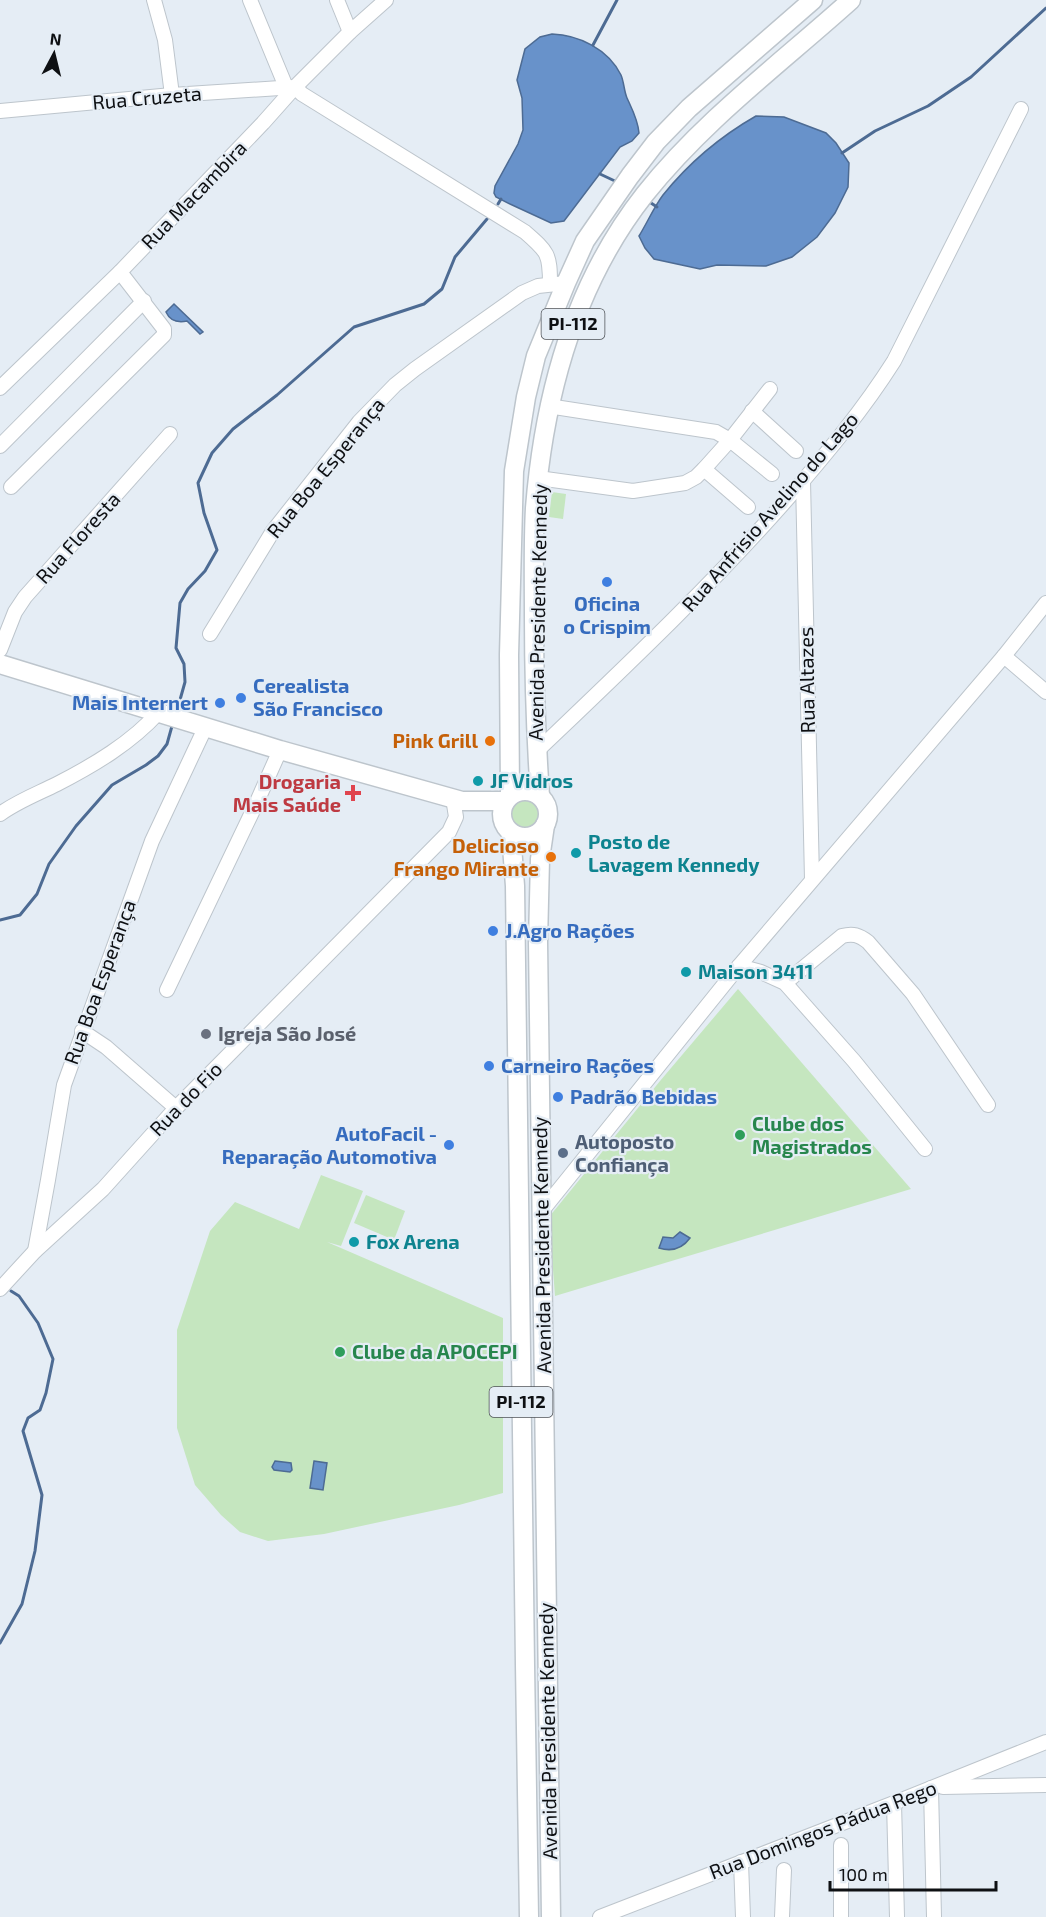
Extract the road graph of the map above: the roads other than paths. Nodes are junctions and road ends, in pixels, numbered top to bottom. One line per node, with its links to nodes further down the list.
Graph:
1 (154, 0): 9 (street)
2 (250, 0): 8 (street)
3 (337, 0): 7 (street)
4 (386, 0): 7 (street, Rua Macambira)
5 (813, 0): 13 (main road, Avenida Presidente Kennedy / PI-112)
6 (843, 3): 17 (main road, Avenida Presidente Kennedy / PI-112)
7 (350, 32): 8 (street, Rua Macambira)
8 (290, 87): 9 (street, Rua Cruzeta); 12 (street, Rua Macambira); 13 (street)
9 (172, 95): 11 (street, Rua Cruzeta)
10 (1021, 109): 26 (street, Rua Anfrisio Avelino do Lago)
11 (0, 111)
12 (120, 272): 14 (street); 15 (street, Rua Macambira)
13 (558, 283): 30 (street, Rua Boa Esperança); 40 (main road, Avenida Presidente Kennedy / PI-112)
14 (144, 301): 21 (street); 27 (street)
15 (0, 388)
16 (770, 389): 18 (street)
17 (548, 406): 20 (street); 25 (main road, Avenida Presidente Kennedy / PI-112)
18 (752, 411): 20 (street); 22 (street)
19 (170, 434): 31 (street, Rua Floresta)
20 (730, 440): 23 (street); 24 (street)
21 (0, 446)
22 (796, 451)
23 (704, 469): 25 (street); 28 (street)
24 (772, 474)
25 (538, 478): 38 (main road, Avenida Presidente Kennedy / PI-112)
26 (802, 481): 38 (street, Rua Anfrisio Avelino do Lago); 45 (street, Rua Altazes)
27 (11, 487)
28 (748, 507)
29 (1046, 603): 32 (street)
30 (210, 634)
31 (0, 650)
32 (1004, 657): 34 (street); 45 (street)
33 (0, 664): 35 (main road)
34 (1046, 692)
35 (159, 712): 36 (main road); 42 (street)
36 (206, 726): 37 (main road); 49 (street, Rua Boa Esperança)
37 (280, 750): 41 (main road); 48 (street)
38 (536, 752): 39 (main road, Avenida Presidente Kennedy / PI-112)
39 (540, 796): 40 (main road); 43 (main road, Avenida Presidente Kennedy / PI-112)
40 (508, 798): 41 (main road); 44 (main road, Avenida Presidente Kennedy / PI-112)
41 (458, 800): 44 (main road); 51 (street, Rua do Fio)
42 (0, 814)
43 (545, 825): 44 (main road); 53 (main road, Avenida Presidente Kennedy / PI-112)
44 (509, 830): 52 (main road, Avenida Presidente Kennedy / PI-112)
45 (812, 879): 46 (street)
46 (739, 966): 47 (street); 55 (street)
47 (785, 983): 50 (street); 54 (street)
48 (167, 990)
49 (82, 1031): 51 (street); 56 (street, Rua Boa Esperança)
50 (988, 1105)
51 (176, 1108): 56 (street, Rua do Fio)
52 (518, 1142): 53 (main road); 60 (main road, Avenida Presidente Kennedy / PI-112)
53 (541, 1142): 55 (main road, Avenida Presidente Kennedy / PI-112)
54 (925, 1149)
55 (541, 1212): 59 (main road, Avenida Presidente Kennedy / PI-112)
56 (34, 1251): 57 (street, Rua do Fio)
57 (0, 1289)
58 (1046, 1742): 61 (street, Rua Domingos Pádua Rego)
59 (549, 1758): 60 (main road); 70 (main road, Avenida Presidente Kennedy / PI-112)
60 (526, 1760): 69 (main road, Avenida Presidente Kennedy / PI-112)
61 (1002, 1760): 63 (street); 64 (street, Rua Domingos Pádua Rego)
62 (1046, 1785): 63 (street)
63 (1008, 1786): 64 (street)
64 (933, 1788): 65 (street, Rua Domingos Pádua Rego); 76 (street)
65 (894, 1803): 67 (street, Rua Domingos Pádua Rego); 75 (street)
66 (841, 1845): 74 (street)
67 (741, 1862): 71 (street, Rua Domingos Pádua Rego); 72 (street)
68 (784, 1870): 73 (street)
69 (530, 1917)
70 (551, 1917)
71 (600, 1917)
72 (743, 1917)
73 (782, 1917)
74 (841, 1917)
75 (897, 1917)
76 (934, 1917)

